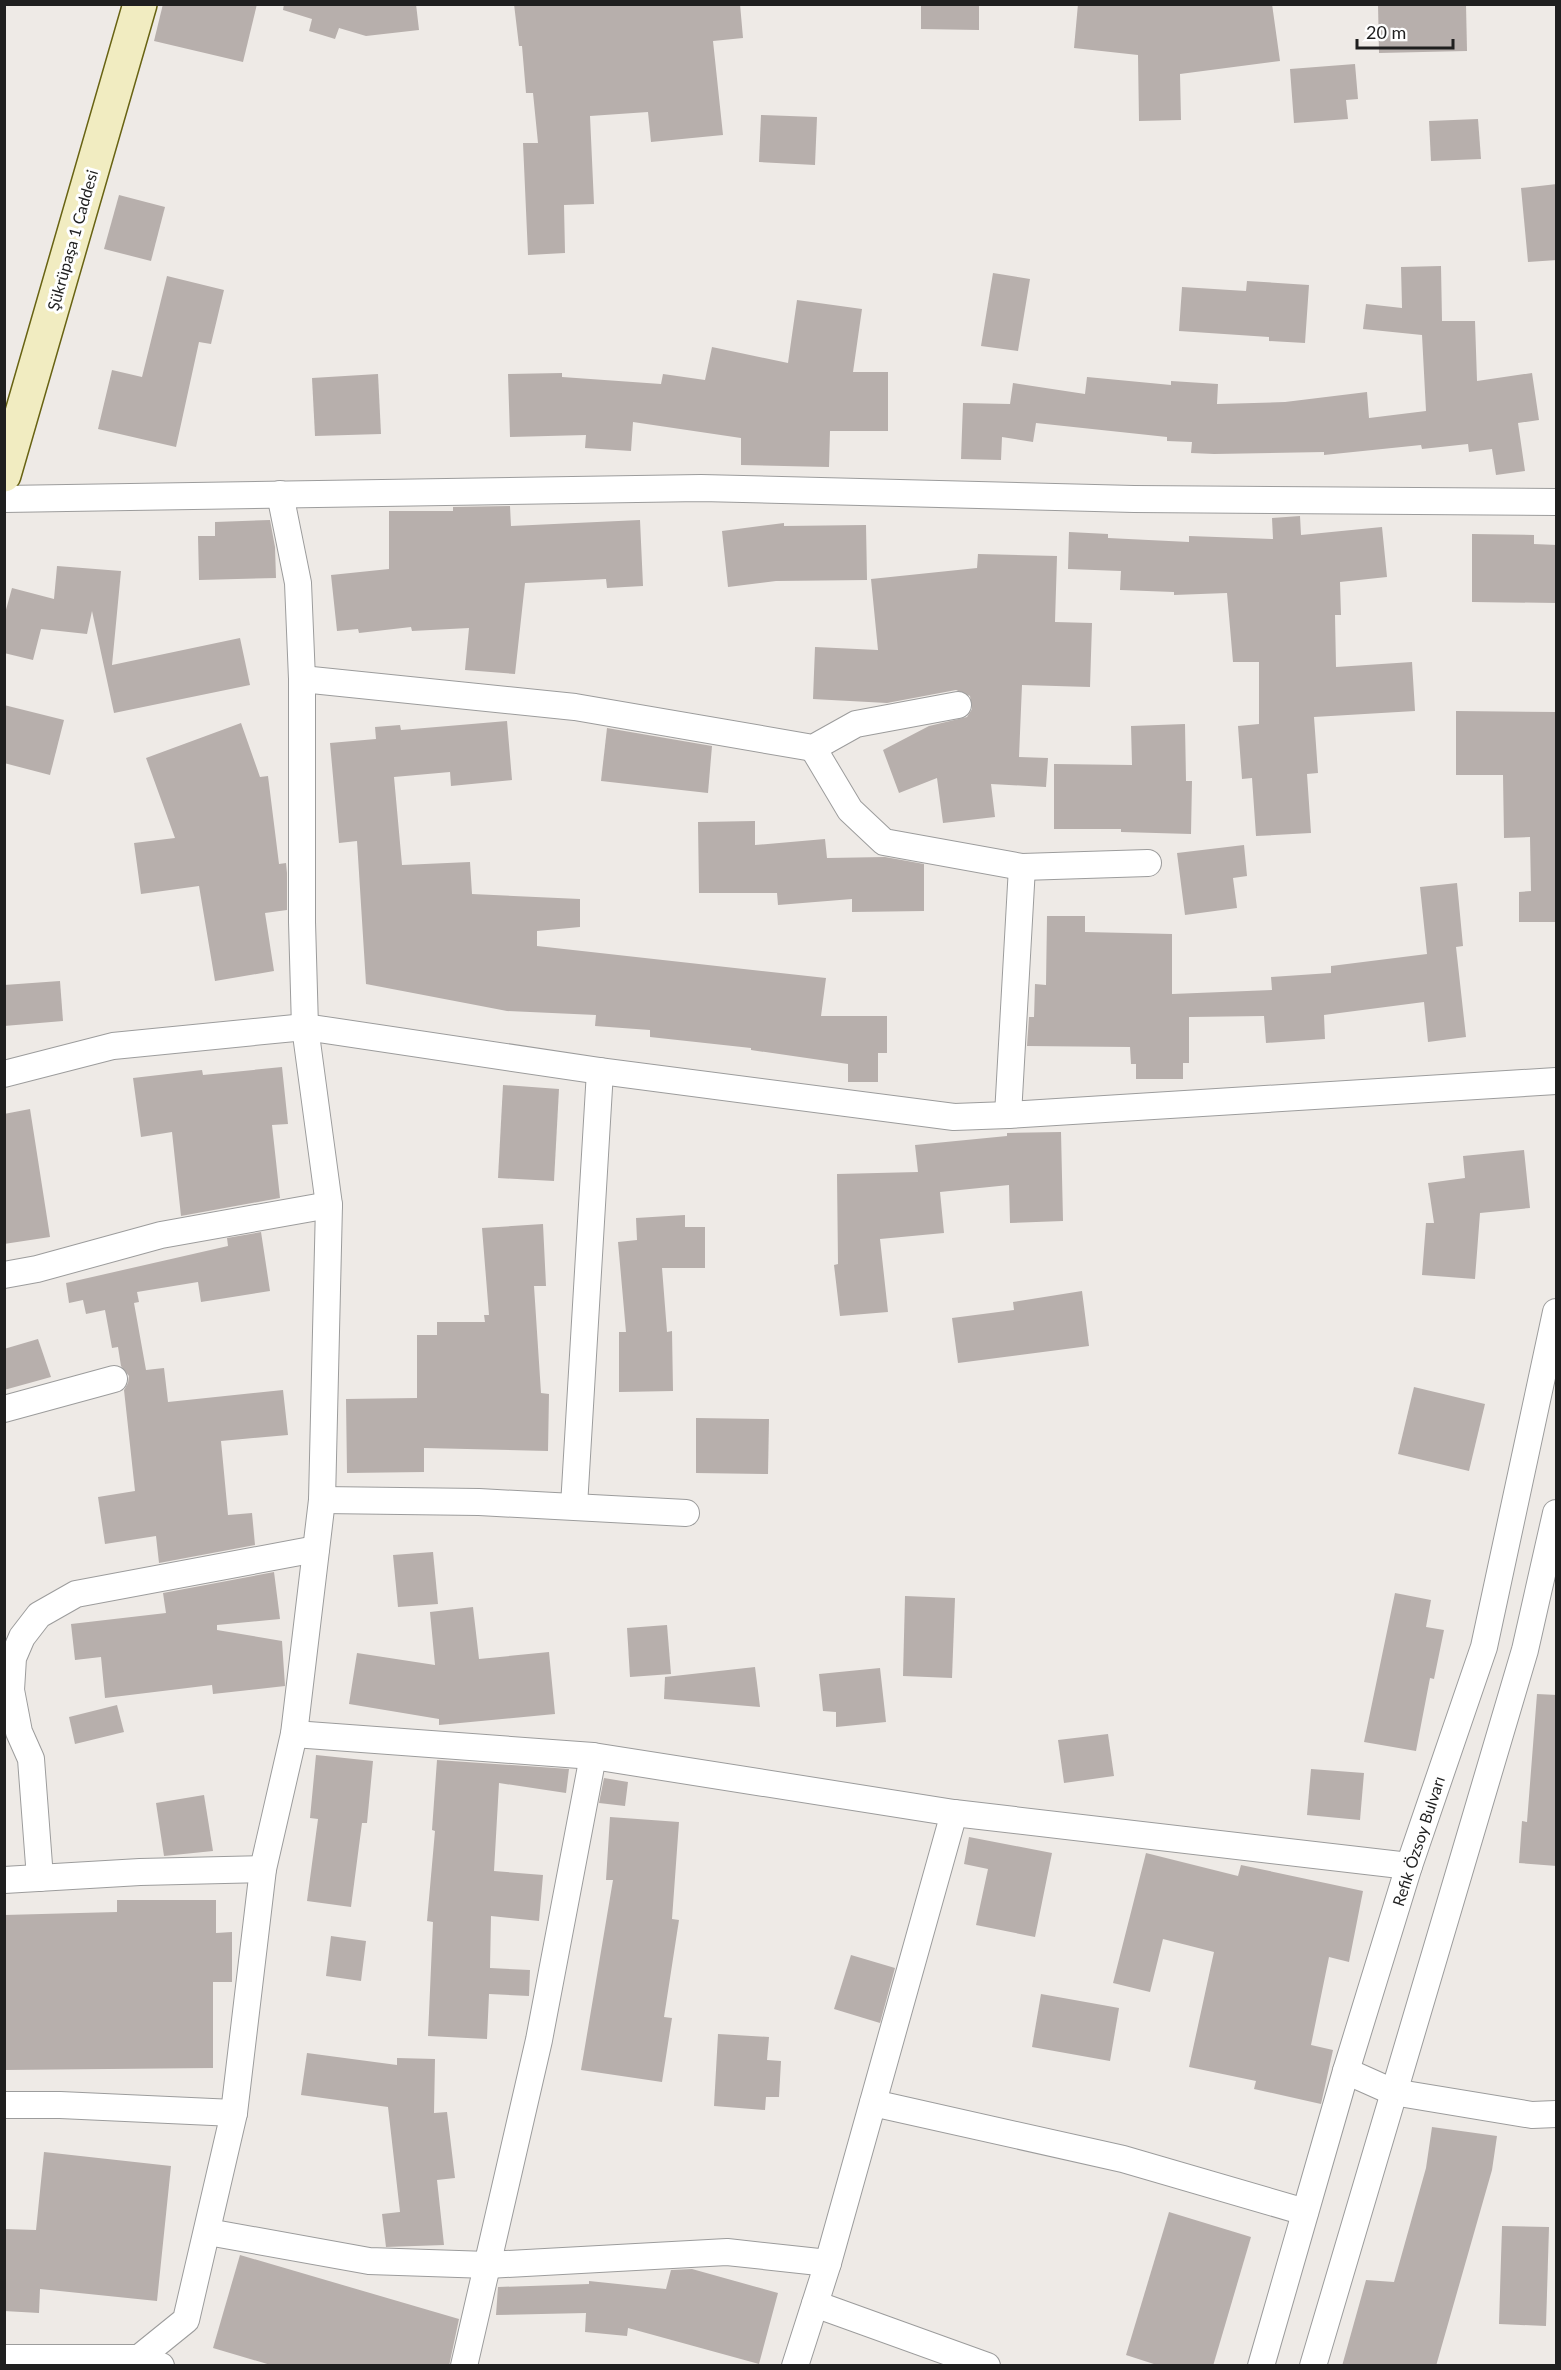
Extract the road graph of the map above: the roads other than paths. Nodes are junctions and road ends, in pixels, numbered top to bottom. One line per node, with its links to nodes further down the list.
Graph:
1 (140, 4): 2 (main road, Şükrüpaşa 1 Caddesi)
2 (4, 475)
3 (280, 494): 4 (street); 5 (street); 6 (street)
4 (4, 499)
5 (1557, 502)
6 (302, 679): 8 (street); 11 (street)
7 (958, 705): 8 (street)
8 (813, 748): 10 (street)
9 (1148, 863): 10 (street)
10 (1022, 867): 15 (street)
11 (305, 1027): 12 (street); 13 (street); 16 (street)
12 (600, 1071): 15 (street); 22 (street)
13 (4, 1074)
14 (1557, 1081): 15 (street)
15 (1008, 1115)
16 (329, 1205): 17 (street); 21 (street)
17 (4, 1275)
18 (1557, 1312): 30 (street, Refik Özsoy Bulvarı)
19 (114, 1378): 20 (street)
20 (4, 1409)
21 (322, 1500): 22 (street); 25 (street)
22 (574, 1506): 24 (street)
23 (1557, 1513): 35 (street)
24 (686, 1514)
25 (316, 1549): 26 (street); 27 (street)
26 (10, 1708): 32 (street)
27 (294, 1734): 28 (street); 31 (street)
28 (592, 1756): 29 (street); 43 (street)
29 (954, 1813): 30 (street); 36 (street)
30 (1409, 1866): 34 (street, Refik Özsoy Bulvarı)
31 (263, 1869): 32 (street); 38 (street)
32 (40, 1878): 33 (street)
33 (4, 1880)
34 (1346, 2071): 35 (street); 40 (street, Refik Özsoy Bulvarı)
35 (1393, 2092): 39 (street); 51 (street)
36 (873, 2103): 40 (street); 42 (street)
37 (4, 2106): 38 (street)
38 (234, 2113): 41 (street)
39 (1557, 2114)
40 (1305, 2212): 50 (street, Refik Özsoy Bulvarı)
41 (208, 2232): 43 (street); 46 (street)
42 (828, 2263): 43 (street); 44 (street)
43 (488, 2265): 47 (street)
44 (815, 2304): 48 (street); 49 (street)
45 (4, 2358): 46 (street)
46 (145, 2363)
47 (464, 2366)
48 (795, 2366)
49 (987, 2366)
50 (1261, 2366)
51 (1313, 2366)

